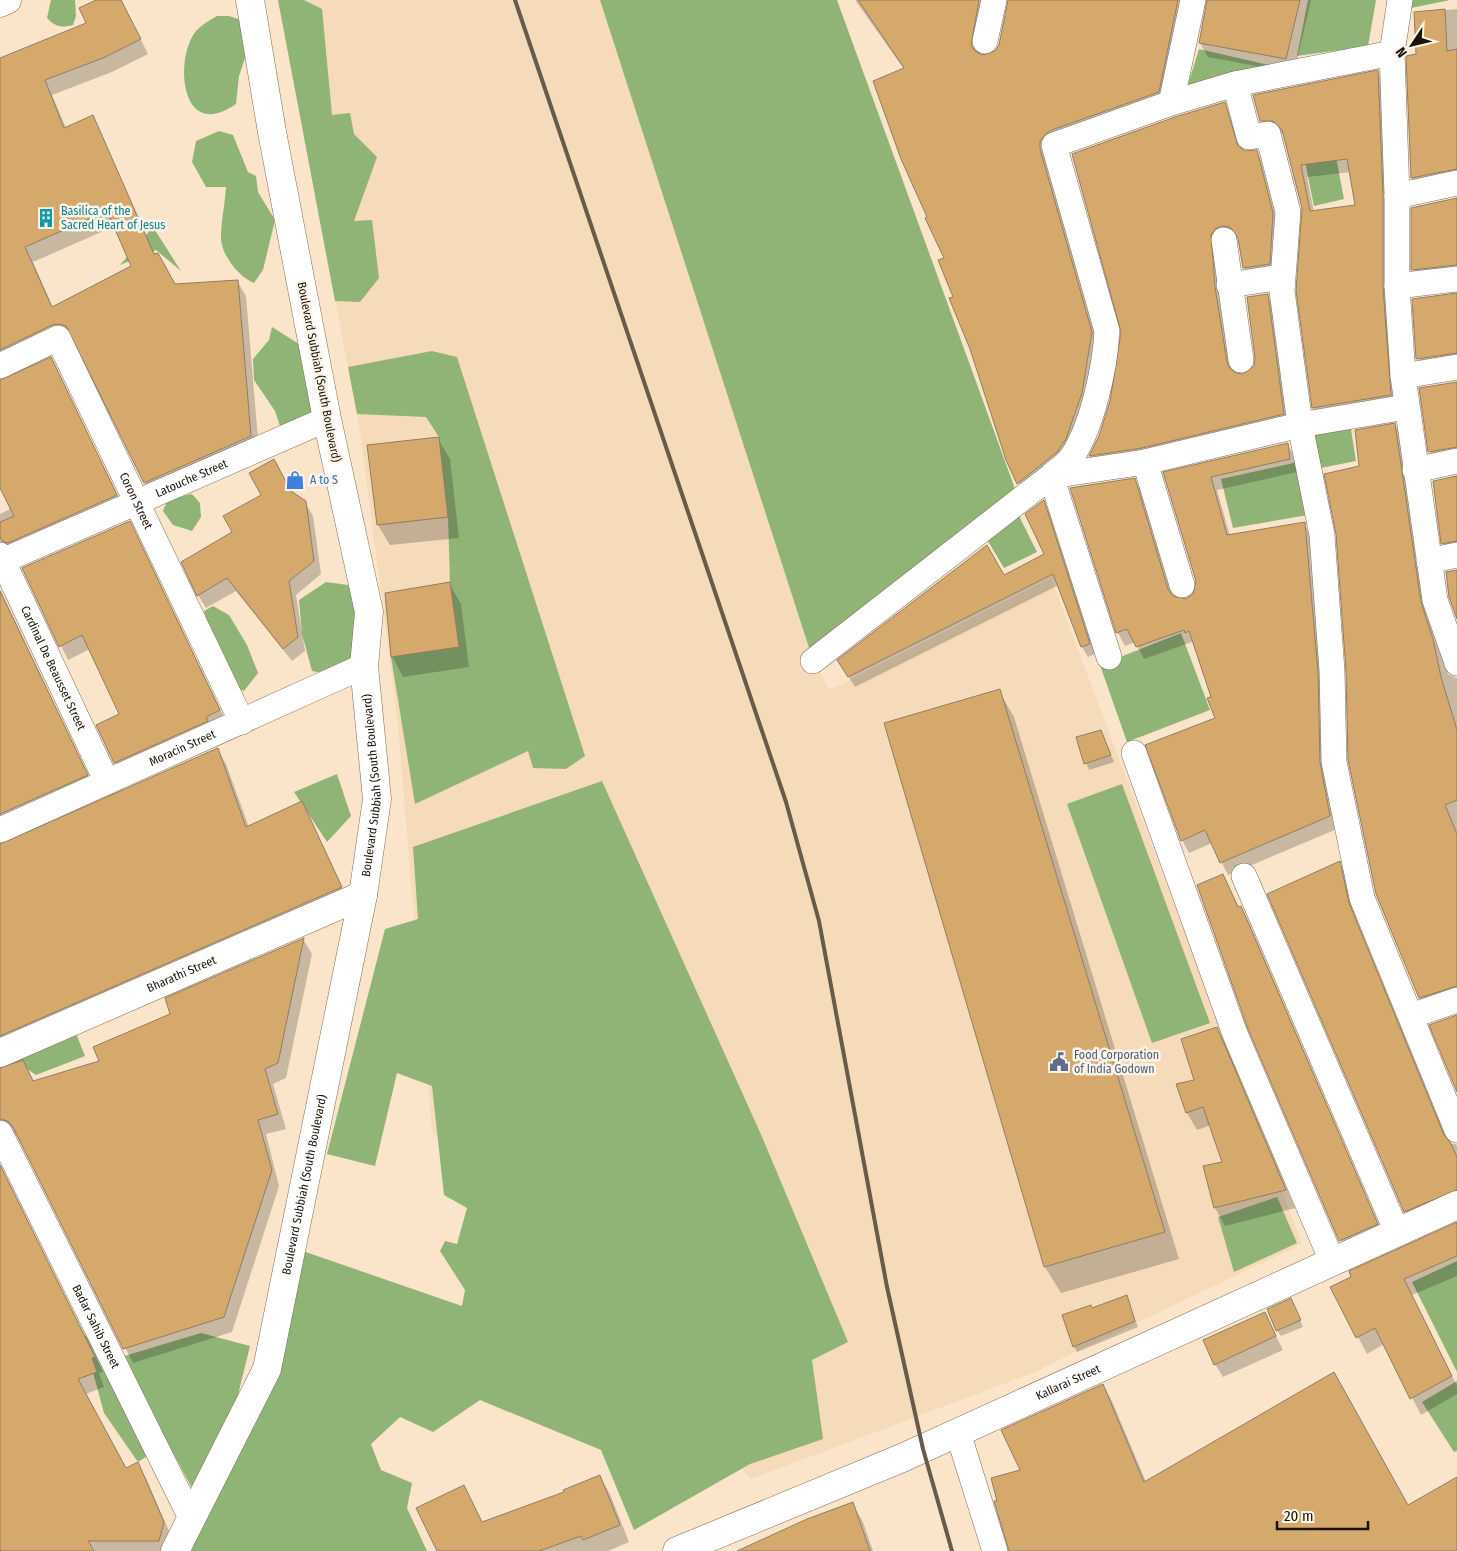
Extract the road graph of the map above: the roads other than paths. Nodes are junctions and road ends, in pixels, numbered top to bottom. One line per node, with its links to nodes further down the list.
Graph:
1 (7, 0): 6 (main road)
2 (250, 0): 23 (main road, Boulevard Subbiah (South Boulevard))
3 (994, 0): 7 (street)
4 (1193, 0): 10 (street)
5 (1400, 0): 8 (street)
6 (0, 3)
7 (985, 41)
8 (1392, 52): 9 (street); 12 (street)
9 (1235, 84): 10 (street); 14 (street)
10 (1171, 103): 28 (street)
11 (1457, 184): 12 (street)
12 (1397, 196): 17 (street)
13 (1224, 240): 16 (street)
14 (1282, 277): 16 (street); 24 (street)
15 (1457, 279): 17 (street)
16 (1229, 285): 18 (street)
17 (1397, 286): 21 (street)
18 (1242, 360)
19 (0, 366): 29 (street, Coron Street)
20 (1457, 367): 21 (street)
21 (1403, 376): 22 (street)
22 (1406, 407): 24 (street); 27 (street)
23 (327, 419): 29 (street, Latouche Street); 37 (main road, Boulevard Subbiah (South Boulevard))
24 (1300, 425): 26 (street); 45 (street)
25 (1457, 461): 27 (street)
26 (1145, 462): 28 (street); 33 (street)
27 (1416, 470): 32 (street)
28 (1050, 476): 35 (street); 36 (street)
29 (136, 502): 31 (street, Latouche Street); 38 (street, Coron Street)
30 (1457, 554): 32 (street)
31 (1, 559): 40 (street, Cardinal De Beausset Street)
32 (1429, 561): 34 (street)
33 (1182, 585)
34 (1455, 651)
35 (1109, 657)
36 (814, 661)
37 (364, 666): 38 (street, Moracin Street); 43 (main road, Boulevard Subbiah (South Boulevard))
38 (242, 722): 40 (street, Moracin Street)
39 (1134, 753): 51 (street)
40 (106, 782): 41 (street, Moracin Street)
41 (0, 830)
42 (1244, 876): 50 (street)
43 (363, 895): 46 (main road, Bharathi Street); 53 (main road, Boulevard Subbiah (South Boulevard))
44 (1457, 1000): 45 (street)
45 (1411, 1016): 47 (street)
46 (0, 1053)
47 (1455, 1117)
48 (0, 1133): 53 (street, Badar Sahib Street)
49 (1457, 1205): 50 (main road, Kallarai Street)
50 (1397, 1232): 51 (main road, Kallarai Street)
51 (1332, 1261): 52 (main road, Kallarai Street)
52 (958, 1433): 55 (main road, Kallarai Street); 56 (street)
53 (192, 1520): 54 (main road, Boulevard Subbiah (South Boulevard))
54 (175, 1551)
55 (680, 1551)
56 (995, 1551)

